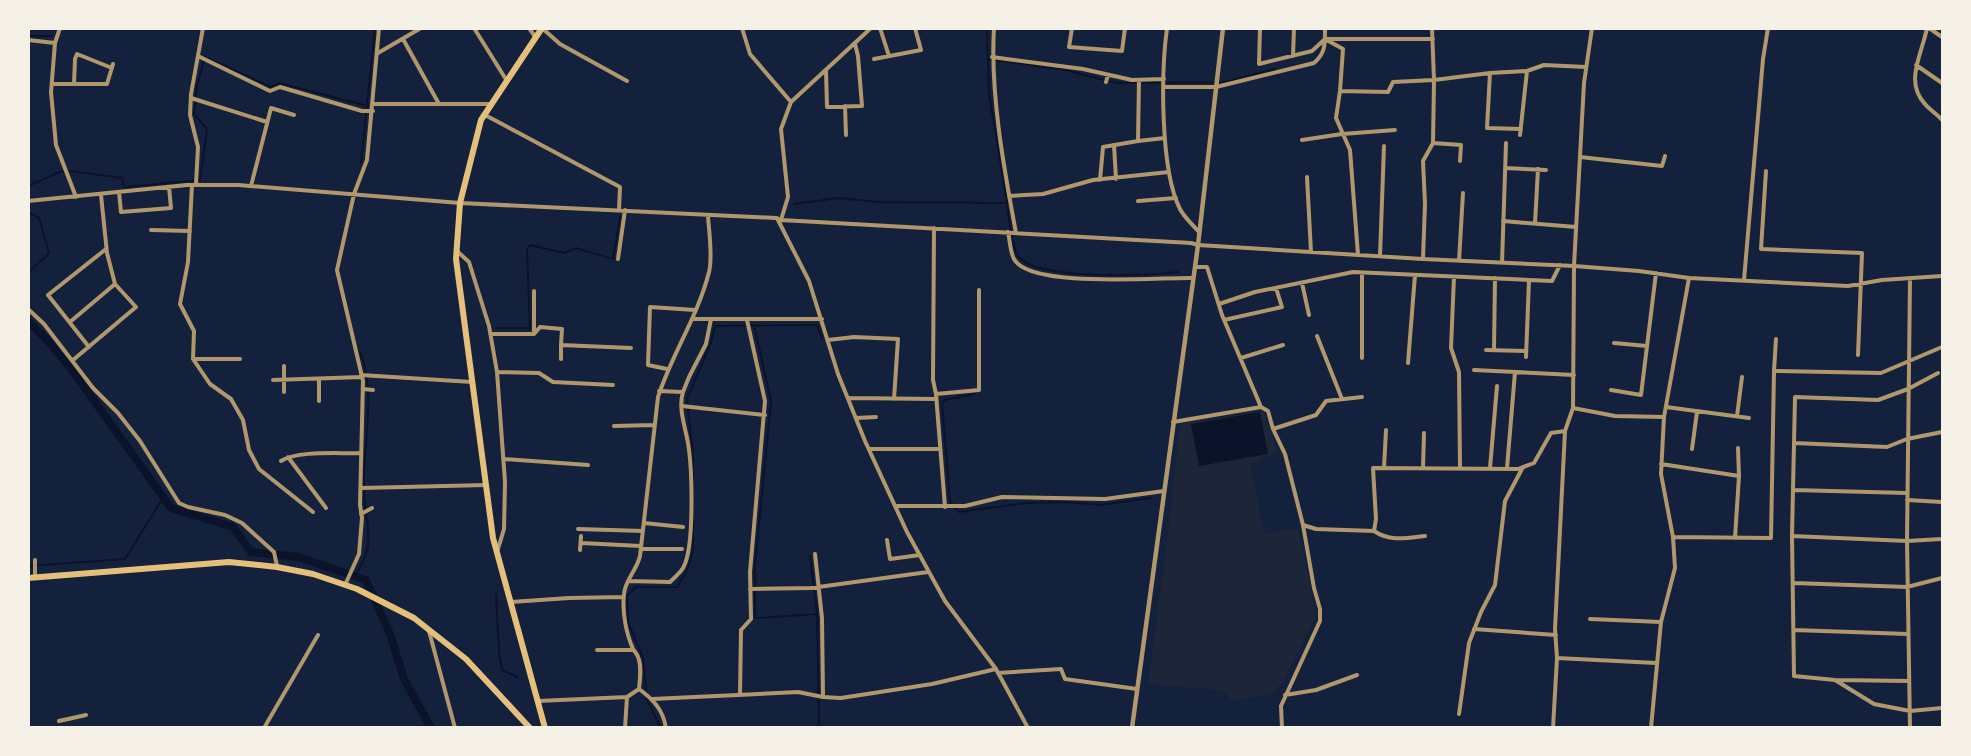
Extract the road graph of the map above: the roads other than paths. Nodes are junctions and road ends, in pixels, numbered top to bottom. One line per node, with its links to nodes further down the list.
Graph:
1 (60, 28): 30 (street)
2 (203, 28): 33 (street)
3 (379, 28): 32 (street)
4 (421, 28): 26 (street)
5 (474, 28): 49 (street)
6 (529, 28): 25 (street)
7 (542, 28): 25 (main road); 50 (street)
8 (742, 28): 59 (street)
9 (871, 28): 31 (street)
10 (880, 28): 34 (street)
11 (915, 28): 34 (street)
12 (994, 28): 36 (street)
13 (1072, 28): 14 (street)
14 (1125, 28)
15 (1167, 28): 46 (street)
16 (1223, 28): 56 (street)
17 (1260, 28): 35 (street)
18 (1294, 28): 35 (street)
19 (1325, 28): 27 (street)
20 (1432, 28): 28 (street)
21 (1592, 28): 40 (street)
22 (1768, 28): 141 (street)
23 (1928, 28): 24 (street); 38 (street)
24 (1942, 37)
25 (536, 38): 49 (main road)
26 (403, 39): 32 (street); 61 (street)
27 (1325, 39): 28 (street); 35 (street); 56 (street); 57 (street)
28 (1433, 39): 48 (street)
29 (28, 40): 30 (street)
30 (55, 43): 53 (street)
31 (855, 44): 41 (street); 63 (street)
32 (378, 53): 60 (street)
33 (198, 56): 58 (street); 64 (street)
34 (889, 56): 37 (street)
35 (1293, 56)
36 (992, 57): 39 (street); 99 (street)
37 (874, 59)
38 (1916, 65): 52 (street); 67 (street)
39 (1060, 66): 42 (street); 45 (street)
40 (1587, 67): 43 (street); 82 (street)
41 (826, 70): 59 (street); 63 (street)
42 (1060, 71)
43 (1527, 71): 44 (street); 69 (street)
44 (1490, 73): 48 (street); 69 (street)
45 (1108, 75): 47 (street); 51 (street)
46 (1164, 79): 47 (street); 55 (street)
47 (1139, 80): 76 (street)
48 (1434, 80): 57 (street); 77 (street)
49 (507, 81): 62 (main road)
50 (627, 81)
51 (1106, 82)
52 (1942, 82)
53 (52, 84): 54 (street); 100 (street)
54 (74, 84): 54 (street)
55 (1164, 87): 56 (street); 74 (street)
56 (1216, 87): 115 (street)
57 (1340, 92): 71 (street)
58 (191, 98): 68 (street); 92 (street)
59 (791, 102): 108 (street)
60 (373, 104): 61 (street); 64 (street)
61 (439, 104): 62 (street)
62 (492, 104): 66 (main road)
63 (845, 106): 72 (street)
64 (373, 111): 97 (street)
65 (294, 115): 68 (street)
66 (485, 115): 104 (main road); 105 (street)
67 (1942, 120)
68 (267, 122): 93 (street)
69 (1521, 129): 73 (street)
70 (1395, 130): 71 (street)
71 (1342, 134): 75 (street); 122 (street)
72 (846, 135)
73 (1520, 135)
74 (1165, 138): 76 (street); 88 (street)
75 (1302, 140)
76 (1138, 141): 79 (street)
77 (1433, 143): 83 (street); 125 (street)
78 (1506, 144): 84 (street)
79 (1114, 145): 90 (street); 91 (street)
80 (1383, 146): 123 (street)
81 (1665, 156): 82 (street)
82 (1580, 157): 111 (street)
83 (1460, 161)
84 (1505, 168): 85 (street); 109 (street)
85 (1538, 169): 86 (street); 110 (street)
86 (1546, 170)
87 (1766, 171): 144 (street)
88 (1169, 172): 90 (street); 101 (street)
89 (1307, 177): 121 (street)
90 (1116, 178): 91 (street)
91 (1100, 180): 99 (street)
92 (194, 185): 93 (street); 94 (street); 114 (street)
93 (251, 186): 97 (street)
94 (169, 187): 95 (street); 95 (street)
95 (119, 192): 98 (street)
96 (1463, 193): 126 (street)
97 (354, 194): 104 (street); 191 (street)
98 (101, 195): 100 (street); 119 (street)
99 (1010, 196): 117 (street)
100 (76, 197): 102 (street)
101 (1176, 198): 103 (street); 115 (street)
102 (28, 201)
103 (1138, 201)
104 (460, 203): 105 (street); 120 (main road)
105 (619, 210): 106 (street)
106 (625, 210): 107 (street); 124 (street)
107 (708, 216): 108 (street); 150 (street)
108 (779, 219): 112 (street); 154 (street)
109 (1503, 221): 110 (street); 127 (street)
110 (1535, 224): 111 (street)
111 (1576, 227): 129 (street)
112 (934, 228): 116 (street); 206 (street)
113 (152, 230): 114 (street)
114 (190, 231): 178 (street)
115 (1198, 231): 118 (street)
116 (1008, 232): 117 (street); 136 (street)
117 (1016, 233): 118 (street)
118 (1198, 245): 121 (street); 130 (street)
119 (106, 249): 143 (street); 157 (street)
120 (457, 251): 158 (street); 196 (main road)
121 (1311, 252): 122 (street)
122 (1358, 255): 123 (street)
123 (1380, 256): 125 (street)
124 (618, 259)
125 (1423, 259): 126 (street)
126 (1460, 261): 127 (street)
127 (1502, 263): 128 (street)
128 (1560, 265): 129 (street); 140 (street)
129 (1574, 266): 132 (street); 190 (street)
130 (1195, 267): 136 (street); 148 (street)
131 (1362, 273): 133 (street); 142 (street); 177 (street)
132 (1656, 273): 138 (street); 166 (street)
133 (1415, 275): 135 (street); 182 (street)
134 (1942, 276): 139 (street)
135 (1454, 277): 137 (street); 246 (street)
136 (1193, 278): 223 (street)
137 (1495, 278): 140 (street); 171 (street)
138 (1689, 278): 141 (street); 214 (street)
139 (1910, 279): 144 (street); 181 (street)
140 (1529, 280): 172 (street)
141 (1744, 280): 144 (street)
142 (1302, 283): 145 (street); 151 (street)
143 (115, 284): 157 (street); 167 (street)
144 (1861, 284): 173 (street)
145 (1276, 288): 148 (street); 156 (street)
146 (979, 290): 206 (street)
147 (534, 291): 159 (street)
148 (1219, 304): 156 (street)
149 (28, 309): 180 (street)
150 (695, 310): 152 (street); 184 (street)
151 (1309, 315)
152 (692, 319): 153 (street); 184 (street)
153 (711, 319): 155 (street); 205 (street)
154 (822, 319): 155 (street); 162 (street)
155 (747, 320): 217 (street)
156 (1224, 320): 176 (street)
157 (70, 322): 167 (street)
158 (490, 334): 159 (street); 187 (street)
159 (534, 334): 164 (street)
160 (1317, 336): 210 (street)
161 (1776, 339): 186 (street)
162 (828, 340): 208 (street); 209 (street)
163 (1614, 343): 166 (street)
164 (561, 345): 169 (street); 175 (street)
165 (1283, 345): 176 (street)
166 (1647, 346): 202 (street)
167 (89, 347): 180 (street)
168 (1942, 347): 181 (street)
169 (631, 348)
170 (1486, 350): 171 (street)
171 (1494, 350): 172 (street)
172 (1526, 351): 174 (street)
173 (1858, 355)
174 (1526, 357)
175 (561, 358)
176 (1241, 358): 213 (street)
177 (1362, 358)
178 (193, 359): 179 (street); 261 (street)
179 (240, 359)
180 (73, 360): 285 (street)
181 (1909, 360): 186 (street); 200 (street)
182 (1408, 363)
183 (284, 366): 194 (street)
184 (667, 369): 203 (street)
185 (1474, 370): 188 (street)
186 (1774, 371): 273 (street)
187 (497, 372): 197 (street); 239 (street)
188 (1515, 372): 190 (street); 248 (street)
189 (1938, 373): 200 (street)
190 (1574, 375): 215 (street)
191 (362, 376): 193 (street); 196 (street); 199 (street)
192 (1742, 377): 218 (street)
193 (319, 378): 194 (street); 211 (street)
194 (284, 379): 195 (street); 204 (street)
195 (273, 380)
196 (472, 382): 250 (main road)
197 (613, 385)
198 (1497, 386): 247 (street)
199 (363, 389): 201 (street); 237 (street)
200 (1908, 389): 231 (street); 232 (street)
201 (374, 390)
202 (1611, 390)
203 (659, 391): 205 (street); 224 (street)
204 (284, 392)
205 (684, 392): 212 (street)
206 (936, 397): 209 (street); 235 (street)
207 (1362, 397): 210 (street)
208 (848, 398): 209 (street); 221 (street)
209 (894, 399)
210 (1342, 399): 226 (street)
211 (319, 400)
212 (682, 406): 217 (street); 289 (street)
213 (1261, 407): 223 (street); 226 (street)
214 (1666, 407): 216 (street); 220 (street)
215 (1573, 408): 220 (street); 228 (street)
216 (1697, 411): 218 (street); 236 (street)
217 (765, 415): 294 (street)
218 (1737, 416): 222 (street)
219 (876, 417): 221 (street)
220 (1664, 417): 242 (street)
221 (856, 418): 234 (street)
222 (1749, 418)
223 (1173, 422): 253 (street)
224 (654, 425): 225 (street); 263 (street)
225 (614, 426)
226 (1273, 429): 264 (street)
227 (1386, 430): 244 (street)
228 (1565, 431): 243 (street); 304 (street)
229 (1942, 432): 231 (street)
230 (1424, 433): 245 (street)
231 (1907, 439): 232 (street); 254 (street)
232 (1794, 443): 252 (street)
233 (1738, 448): 249 (street)
234 (868, 449): 235 (street); 257 (street)
235 (940, 449): 258 (street)
236 (1692, 449)
237 (361, 453): 238 (street); 251 (street)
238 (287, 457): 240 (street); 259 (street)
239 (503, 459): 241 (street); 281 (street)
240 (281, 461)
241 (588, 465)
242 (1661, 465): 249 (street); 272 (street)
243 (1524, 467): 248 (street); 299 (street)
244 (1384, 468): 245 (street); 268 (street)
245 (1423, 468): 246 (street)
246 (1460, 468): 247 (street)
247 (1490, 468): 248 (street)
248 (1507, 468)
249 (1739, 476): 273 (street)
250 (486, 485): 251 (street); 281 (main road)
251 (361, 488): 262 (street)
252 (1793, 490): 254 (street); 271 (street)
253 (1164, 491): 258 (street); 314 (street)
254 (1907, 493): 255 (street)
255 (1907, 500): 256 (street); 276 (street)
256 (1942, 502)
257 (896, 506): 258 (street); 283 (street)
258 (945, 507)
259 (326, 508)
260 (372, 508): 262 (street)
261 (313, 512)
262 (362, 513): 291 (street)
263 (644, 523): 265 (street); 267 (street)
264 (1303, 525): 268 (street); 316 (street)
265 (683, 527)
266 (578, 529): 267 (street)
267 (643, 531): 278 (street)
268 (1374, 531): 270 (street)
269 (581, 536): 277 (street)
270 (1425, 536)
271 (1792, 536): 276 (street); 290 (street)
272 (1673, 537): 273 (street); 298 (street)
273 (1735, 538)
274 (1942, 539): 276 (street)
275 (887, 540): 283 (street)
276 (1907, 541): 293 (street)
277 (581, 543): 278 (street); 280 (street)
278 (641, 548): 279 (street); 289 (street)
279 (682, 549)
280 (580, 550)
281 (496, 553): 296 (main road)
282 (815, 554): 292 (street)
283 (920, 555): 286 (street)
284 (35, 560): 287 (street)
285 (277, 567): 287 (main road); 291 (main road)
286 (929, 572): 292 (street); 309 (street)
287 (32, 578)
288 (1942, 578): 293 (street)
289 (627, 581): 295 (street)
290 (1794, 583): 293 (street); 301 (street)
291 (345, 585): 300 (main road)
292 (819, 587): 294 (street); 318 (street)
293 (1907, 587): 302 (street)
294 (750, 590): 315 (street)
295 (624, 597): 296 (street); 306 (street)
296 (510, 602): 320 (main road)
297 (1590, 619): 298 (street)
298 (1660, 622): 308 (street)
299 (1474, 629): 304 (street); 323 (street)
300 (429, 630): 327 (street); 328 (main road)
301 (1794, 630): 302 (street); 311 (street)
302 (1908, 634): 312 (street)
303 (318, 635): 326 (street)
304 (1556, 635): 307 (street)
305 (597, 650): 306 (street)
306 (633, 650): 313 (street)
307 (1557, 658): 308 (street); 335 (street)
308 (1656, 663): 336 (street)
309 (997, 671): 314 (street); 318 (street); 332 (street)
310 (1357, 675): 316 (street)
311 (1835, 680): 312 (street); 322 (street)
312 (1909, 681): 322 (street)
313 (639, 689): 317 (street); 319 (street)
314 (1137, 689): 333 (street)
315 (740, 694): 318 (street); 319 (street)
316 (1285, 696): 334 (street)
317 (627, 697): 320 (street); 330 (street)
318 (823, 697)
319 (652, 699): 331 (street)
320 (538, 701): 329 (main road)
321 (1942, 708): 322 (street)
322 (1910, 711): 337 (street)
323 (1459, 714)
324 (86, 715): 325 (street)
325 (59, 721)
326 (264, 728)
327 (455, 728)
328 (530, 728)
329 (545, 728)
330 (625, 728)
331 (666, 728)
332 (1028, 728)
333 (1132, 728)
334 (1282, 728)
335 (1553, 728)
336 (1652, 728)
337 (1910, 728)

